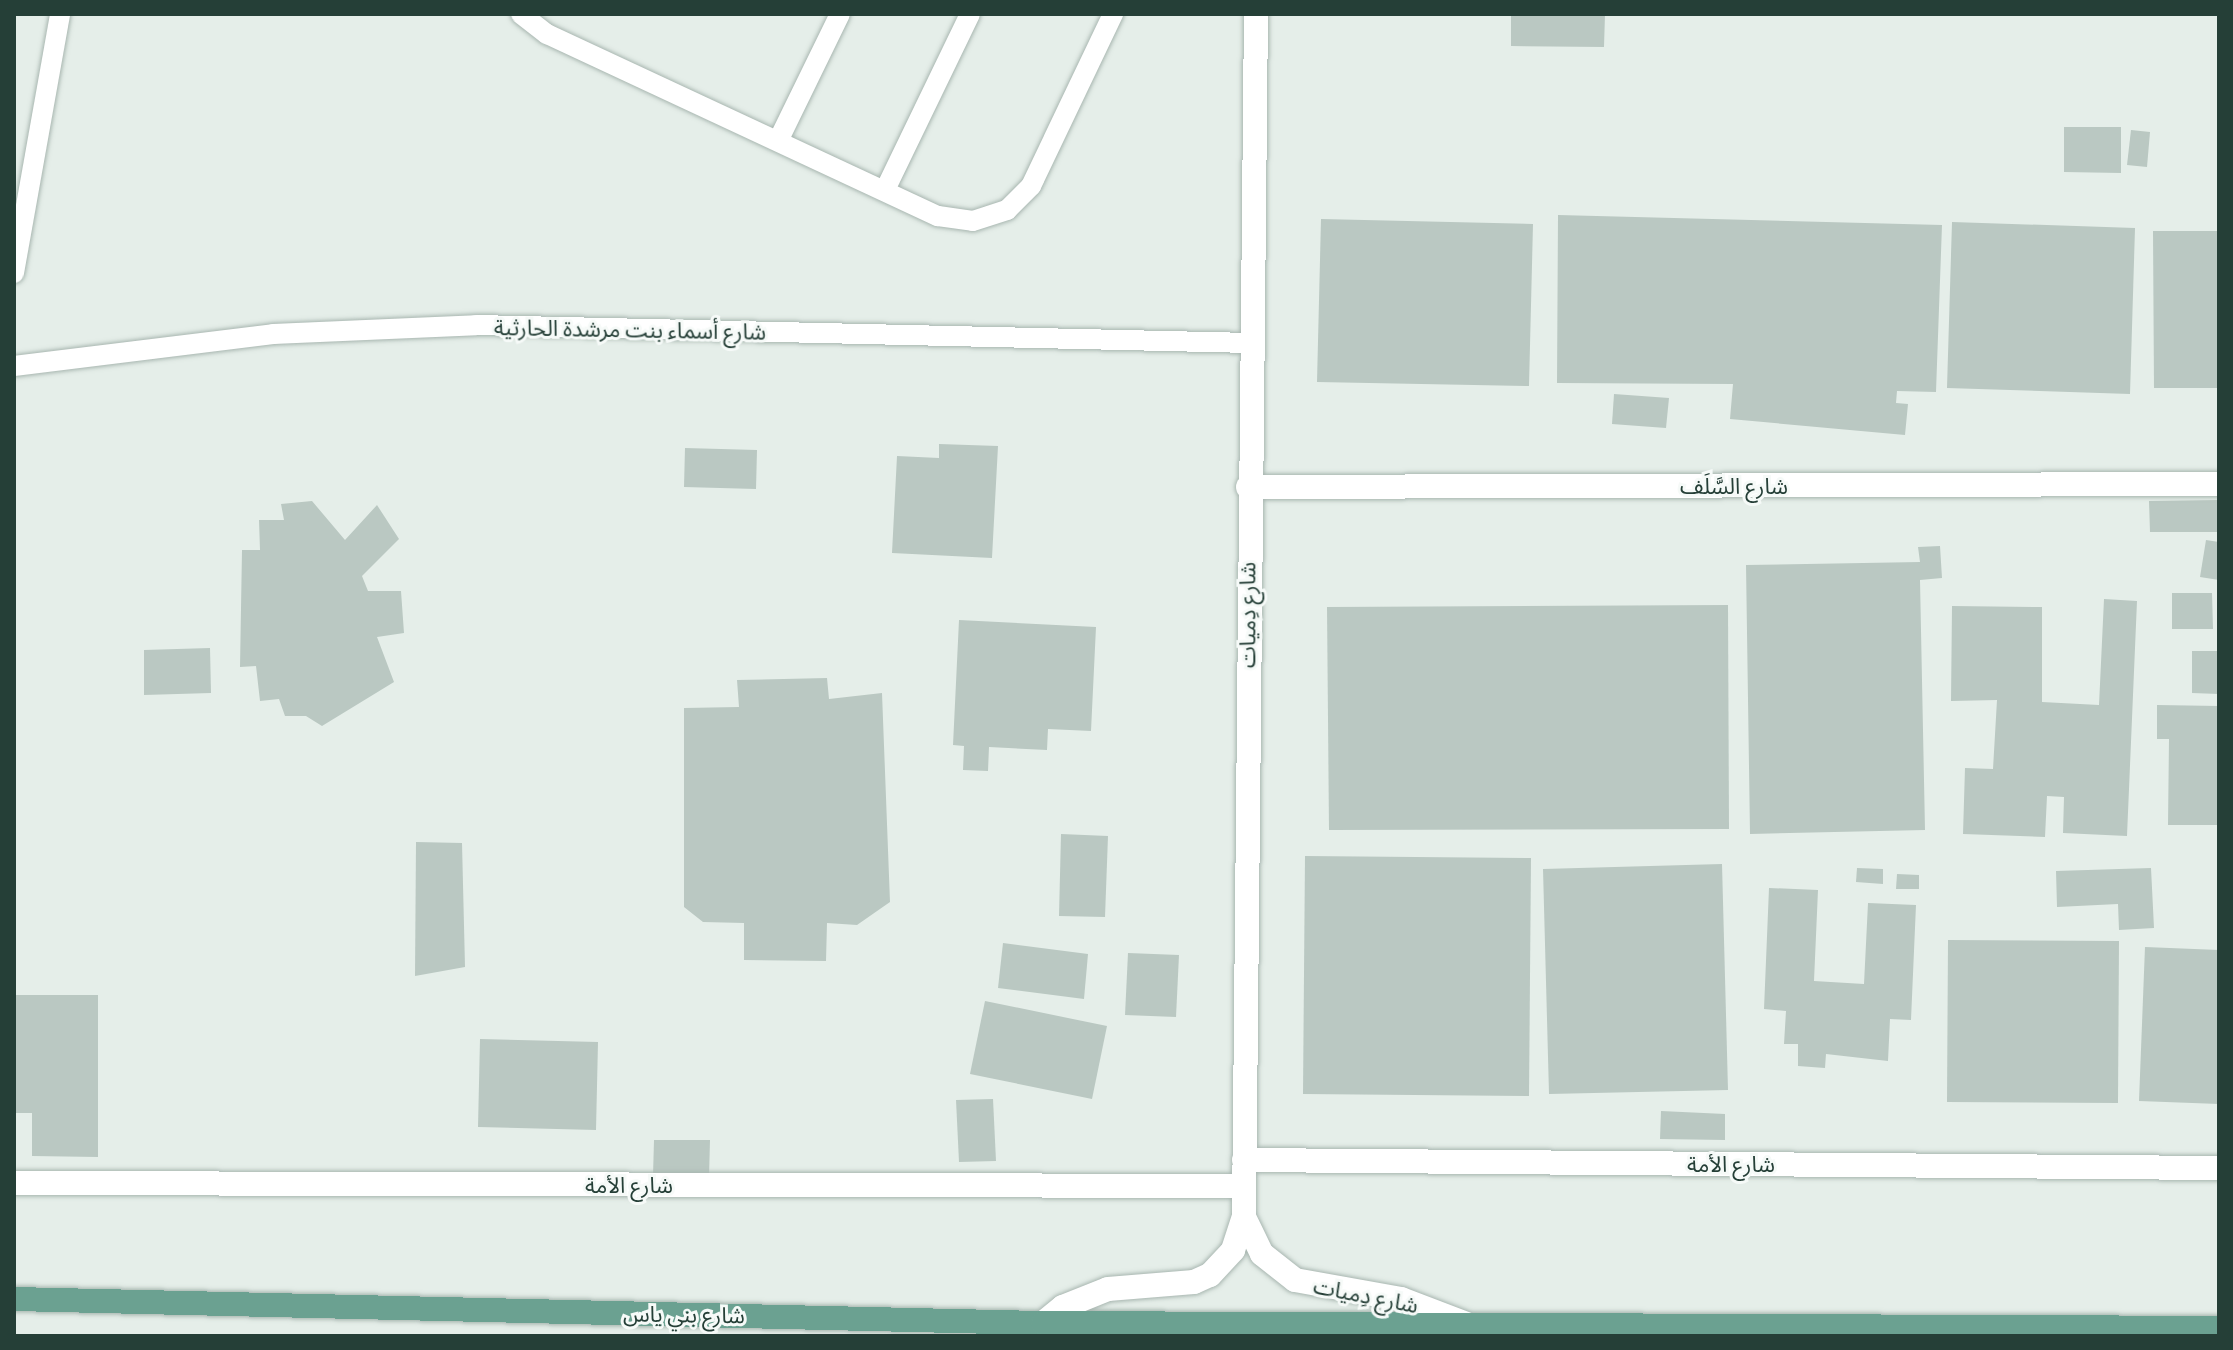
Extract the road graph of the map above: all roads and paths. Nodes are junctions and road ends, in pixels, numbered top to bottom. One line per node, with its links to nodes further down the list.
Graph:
1 (60, 14): 9 (lane)
2 (521, 14): 7 (lane)
3 (840, 14): 7 (lane)
4 (970, 14): 8 (lane)
5 (1113, 14): 8 (lane)
6 (1256, 14): 10 (street, شارع دِميات)
7 (778, 141): 8 (lane)
8 (885, 190)
9 (14, 273)
10 (1249, 343): 11 (lane, شارع أسماء بنت مرشدة الحارثية); 13 (street, شارع دِميات)
11 (14, 366)
12 (2219, 484): 13 (street, شارع السَّلَف)
13 (1248, 487): 14 (street, شارع دِميات)
14 (1244, 1160): 15 (street, شارع الأمة); 17 (street, شارع دِميات)
15 (2219, 1168)
16 (14, 1183): 17 (street, شارع الأمة)
17 (1244, 1186): 18 (street, شارع دِميات)
18 (1244, 1217): 20 (street, شارع دِميات); 21 (street, شارع دِميات)
19 (14, 1299): 20 (main road, شارع بني ياس)
20 (1043, 1323): 21 (main road, شارع بني ياس)
21 (1469, 1325): 22 (main road, شارع بني ياس)
22 (2219, 1328)

